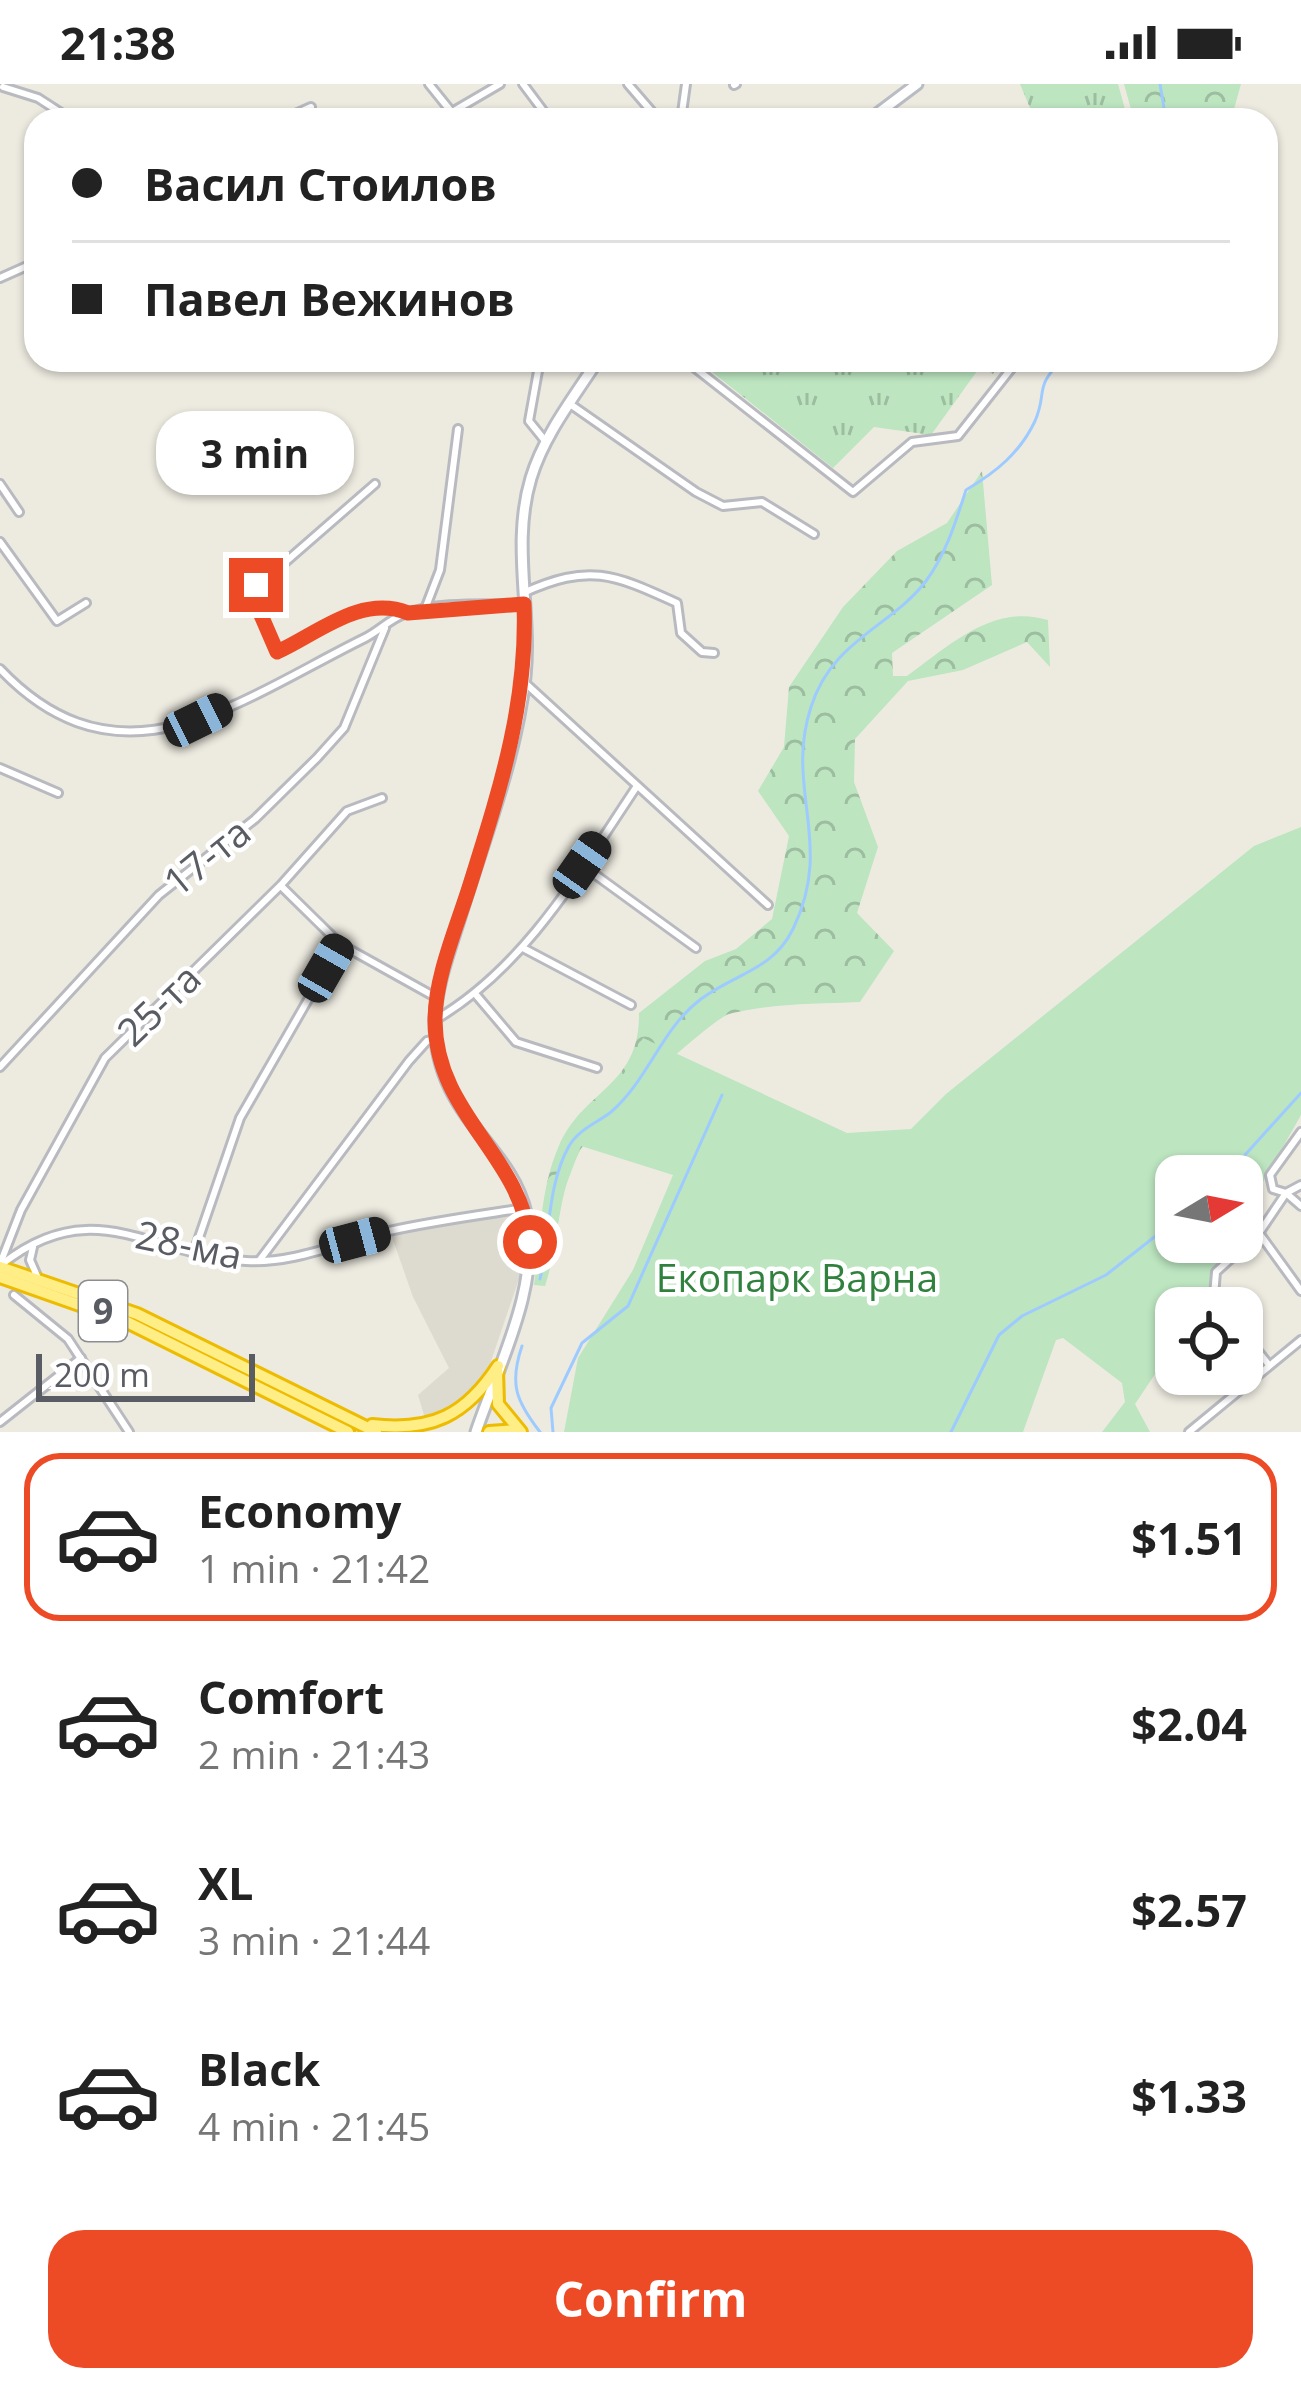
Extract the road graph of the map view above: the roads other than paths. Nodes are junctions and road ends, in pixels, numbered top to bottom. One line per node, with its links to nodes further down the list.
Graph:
1 (429, 84): 7 (street)
2 (500, 84): 8 (street)
3 (628, 84): 9 (street)
4 (917, 84): 10 (street)
5 (2, 88): 6 (street)
6 (53, 108)
7 (448, 108)
8 (466, 108)
9 (649, 108)
10 (885, 108)
11 (538, 372): 17 (street)
12 (590, 372): 15 (street)
13 (700, 372): 14 (street)
14 (1009, 372)
15 (570, 404): 17 (street); 21 (street)
16 (458, 429): 25 (street)
17 (546, 442): 23 (street)
18 (0, 484): 20 (street)
19 (375, 484): 26 (street)
20 (19, 512)
21 (814, 534)
22 (0, 542): 24 (street)
23 (524, 598): 25 (street); 28 (street); 30 (street)
24 (86, 603)
25 (424, 609): 26 (street)
26 (408, 613): 27 (street)
27 (385, 628): 29 (street); 46 (street, 17-та)
28 (714, 653)
29 (0, 669)
30 (524, 682): 32 (street); 42 (street)
31 (0, 769): 33 (street)
32 (637, 786): 35 (street); 37 (street)
33 (58, 794)
34 (382, 799): 36 (street, 25-та)
35 (582, 865): 39 (street); 40 (street)
36 (280, 885): 38 (street); 58 (street, 25-та)
37 (768, 905)
38 (340, 944): 42 (street); 56 (street)
39 (696, 947)
40 (523, 948): 41 (street); 43 (street)
41 (477, 996): 44 (street); 47 (street)
42 (437, 998): 44 (street)
43 (631, 1005)
44 (435, 1020): 45 (street)
45 (437, 1040): 52 (street); 57 (street)
46 (0, 1067)
47 (597, 1068)
48 (1301, 1132): 50 (street)
49 (1301, 1185): 50 (street)
50 (1286, 1193): 51 (street); 53 (street)
51 (1301, 1206)
52 (525, 1208): 57 (street, 28-ма); 67 (street)
53 (1263, 1227)
54 (1263, 1239): 61 (street)
55 (34, 1245): 56 (street, 28-ма); 58 (street, 28-ма); 59 (street)
56 (194, 1252): 57 (street, 28-ма)
57 (259, 1261)
58 (0, 1266): 59 (highway, 9)
59 (38, 1276): 70 (highway, 9)
60 (0, 1277): 66 (highway, 9)
61 (1301, 1291)
62 (14, 1295): 64 (street)
63 (1301, 1340): 68 (street)
64 (81, 1358): 69 (street); 71 (street)
65 (1263, 1358): 68 (street)
66 (200, 1359): 72 (highway); 73 (highway, 9)
67 (498, 1366): 70 (highway); 75 (street); 77 (highway)
68 (1269, 1366): 78 (street)
69 (0, 1422)
70 (358, 1422): 74 (highway, 9)
71 (129, 1432)
72 (333, 1432)
73 (348, 1432)
74 (376, 1432)
75 (476, 1432)
76 (489, 1432): 77 (highway)
77 (521, 1432)
78 (1189, 1432)

